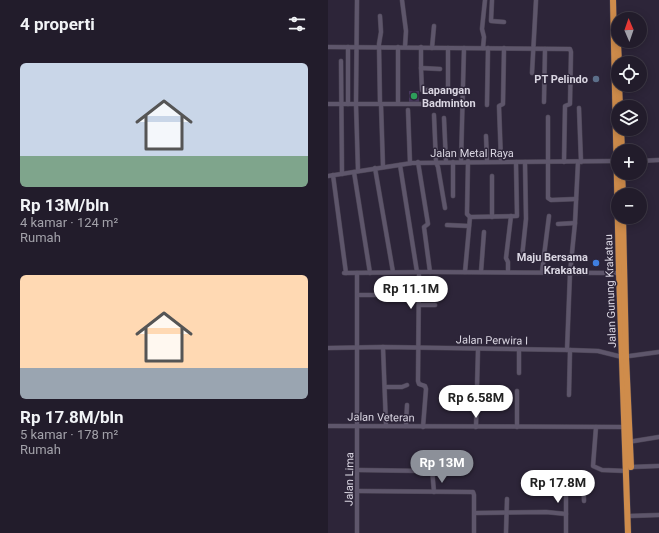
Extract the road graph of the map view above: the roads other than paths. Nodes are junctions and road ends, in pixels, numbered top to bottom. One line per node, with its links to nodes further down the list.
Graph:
1 (357, 0): 13 (street)
2 (402, 0): 16 (street)
3 (484, 0): 21 (street)
4 (492, 0): 9 (street)
5 (536, 0): 23 (street)
6 (613, 0): 47 (highway, Jalan Gunung Krakatau)
7 (617, 0): 25 (highway)
8 (380, 16): 14 (street)
9 (504, 22)
10 (434, 26): 18 (street)
11 (328, 47): 12 (street)
12 (348, 47): 13 (street); 36 (street)
13 (357, 47): 14 (street); 37 (street)
14 (379, 47): 15 (street); 38 (street)
15 (398, 47): 16 (street); 33 (street)
16 (405, 47): 17 (street)
17 (421, 48): 18 (street); 27 (street)
18 (432, 48): 19 (street)
19 (448, 48): 20 (street); 30 (street)
20 (464, 48): 21 (street); 31 (street)
21 (485, 48): 22 (street); 40 (street)
22 (504, 48): 23 (street); 51 (street)
23 (533, 49): 24 (street); 29 (street)
24 (545, 50): 32 (street); 62 (street)
25 (619, 56)
26 (341, 60): 35 (street)
27 (421, 68): 28 (street); 30 (street)
28 (440, 68)
29 (532, 73)
30 (448, 90): 31 (street)
31 (463, 90): 39 (street)
32 (544, 102)
33 (398, 103): 38 (street); 39 (street)
34 (328, 104): 35 (street)
35 (342, 104): 36 (street); 69 (street)
36 (348, 104): 37 (street)
37 (356, 104): 38 (street); 68 (street)
38 (380, 104): 66 (street)
39 (463, 104): 58 (street)
40 (487, 105)
41 (579, 108): 63 (street)
42 (408, 110): 64 (street)
43 (434, 115): 55 (street)
44 (548, 117): 61 (street)
45 (444, 118): 56 (street)
46 (486, 136): 50 (street)
47 (617, 144)
48 (659, 160): 53 (street)
49 (468, 161): 50 (street, Jalan Metal Raya); 58 (street, Jalan Metal Raya); 78 (street)
50 (487, 161): 51 (street, Jalan Metal Raya)
51 (501, 161): 59 (street, Jalan Metal Raya)
52 (611, 161): 63 (street, Jalan Metal Raya)
53 (647, 161)
54 (418, 162): 55 (street, Jalan Metal Raya); 64 (street, Jalan Metal Raya); 89 (street)
55 (436, 162): 56 (street, Jalan Metal Raya); 75 (street)
56 (446, 162): 57 (street, Jalan Metal Raya)
57 (454, 162): 58 (street, Jalan Metal Raya); 73 (street)
58 (461, 162)
59 (516, 162): 60 (street, Jalan Metal Raya); 76 (street)
60 (525, 162): 61 (street, Jalan Metal Raya); 86 (street)
61 (548, 162): 62 (street, Jalan Metal Raya); 74 (street)
62 (564, 162): 63 (street, Jalan Metal Raya)
63 (579, 162): 74 (street)
64 (410, 163): 65 (street, Jalan Metal Raya)
65 (400, 165): 66 (street, Jalan Metal Raya); 88 (street)
66 (383, 167): 67 (street, Jalan Metal Raya)
67 (375, 168): 68 (street, Jalan Metal Raya); 87 (street)
68 (356, 171): 69 (street, Jalan Metal Raya); 95 (street)
69 (342, 174): 70 (street, Jalan Metal Raya)
70 (330, 175): 94 (street)
71 (492, 176): 79 (street)
72 (617, 180): 97 (highway, Jalan Gunung Krakatau)
73 (453, 196)
74 (576, 199): 80 (street)
75 (445, 208)
76 (512, 216): 79 (street); 92 (street)
77 (549, 216): 93 (street)
78 (470, 217): 79 (street); 84 (street)
79 (492, 217)
80 (575, 223): 81 (street); 96 (street)
81 (558, 224)
82 (623, 224): 110 (highway, Jalan Gunung Krakatau)
83 (447, 225): 84 (street)
84 (469, 226): 90 (street)
85 (484, 232): 91 (street)
86 (522, 257)
87 (393, 272): 88 (street); 95 (street)
88 (418, 272): 89 (street); 100 (street)
89 (430, 272): 90 (street)
90 (465, 272): 91 (street)
91 (481, 272): 92 (street)
92 (508, 272): 93 (street)
93 (542, 272): 96 (street)
94 (357, 273): 95 (street); 98 (street, Jalan Lima)
95 (370, 273)
96 (570, 273): 97 (street); 108 (street)
97 (619, 274): 110 (highway, Jalan Gunung Krakatau)
98 (358, 295): 99 (street); 102 (street, Jalan Lima)
99 (382, 295)
100 (419, 305): 101 (street); 105 (street)
101 (435, 305)
102 (357, 347): 103 (street, Jalan Perwira I); 104 (street, Jalan Perwira I); 118 (street, Jalan Lima)
103 (383, 347): 105 (street, Jalan Perwira I); 113 (street)
104 (328, 348)
105 (419, 348): 106 (street, Jalan Perwira I); 121 (street)
106 (478, 349): 107 (street, Jalan Perwira I); 122 (street)
107 (519, 349): 108 (street, Jalan Perwira I); 111 (street)
108 (568, 350): 110 (street, Jalan Perwira I); 115 (street)
109 (659, 352): 110 (street)
110 (624, 357): 125 (highway, Jalan Gunung Krakatau); 127 (highway, Jalan Gunung Krakatau)
111 (519, 373)
112 (407, 385): 113 (street)
113 (385, 387): 119 (street)
114 (517, 391): 123 (street)
115 (569, 395)
116 (407, 405): 120 (street)
117 (328, 426): 118 (street, Jalan Veteran)
118 (358, 426): 119 (street, Jalan Veteran); 132 (street, Jalan Lima)
119 (386, 426): 120 (street, Jalan Veteran)
120 (406, 426): 121 (street, Jalan Veteran)
121 (423, 427): 122 (street, Jalan Veteran)
122 (476, 427): 123 (street, Jalan Veteran)
123 (517, 427): 124 (street, Jalan Veteran)
124 (596, 427): 125 (street, Jalan Veteran); 131 (street)
125 (625, 427): 127 (highway, Jalan Gunung Krakatau)
126 (659, 437): 127 (street)
127 (628, 442): 131 (highway, Jalan Gunung Krakatau)
128 (658, 466): 131 (street)
129 (468, 467): 130 (street)
130 (432, 469): 132 (street); 134 (street)
131 (629, 469): 141 (highway, Jalan Gunung Krakatau)
132 (357, 470): 133 (street, Jalan Lima)
133 (357, 491): 134 (street); 142 (street, Jalan Lima)
134 (434, 492): 137 (street)
135 (506, 498): 138 (street)
136 (584, 501): 139 (street)
137 (475, 513): 138 (street); 143 (street)
138 (506, 513): 139 (street); 144 (street)
139 (566, 514): 145 (street)
140 (659, 515): 141 (street)
141 (630, 516): 146 (highway, Jalan Gunung Krakatau); 147 (highway, Jalan Gunung Krakatau)
142 (357, 533)
143 (474, 533)
144 (506, 533)
145 (566, 533)
146 (628, 533)
147 (632, 533)

